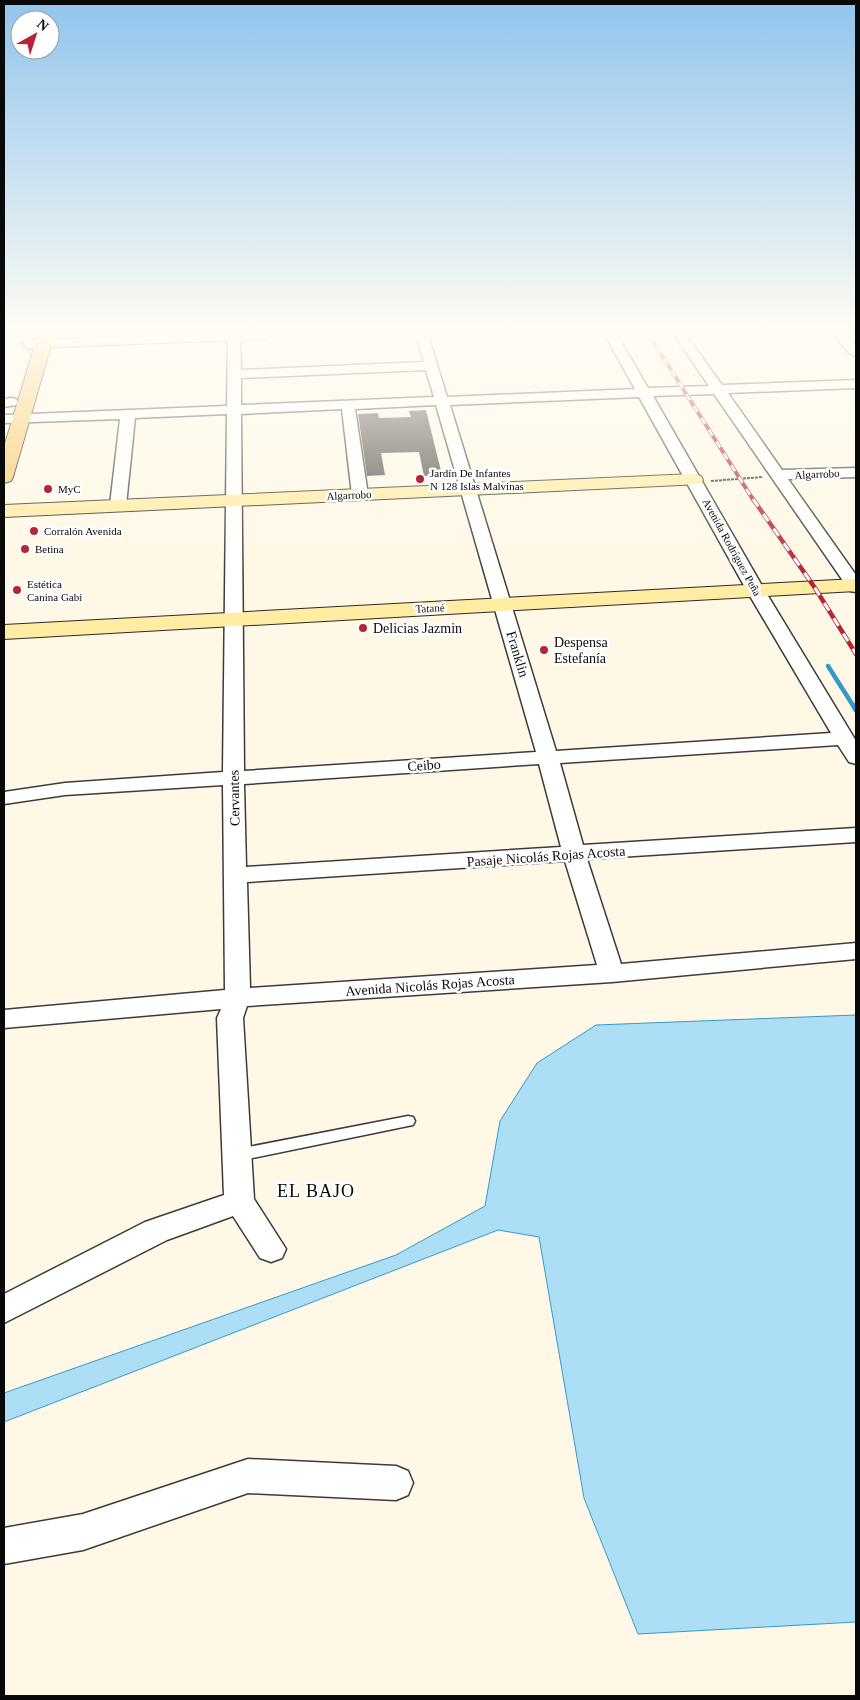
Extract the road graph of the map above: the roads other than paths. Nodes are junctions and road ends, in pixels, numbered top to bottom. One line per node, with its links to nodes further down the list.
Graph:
1 (123, 414): 8 (street)
2 (128, 414): 16 (street)
3 (235, 414): 15 (street, Cervantes)
4 (349, 414): 14 (street)
5 (446, 414): 13 (street, Franklin)
6 (657, 414): 12 (street, Avenida Rodríguez Peña)
7 (734, 414): 10 (street)
8 (10, 422): 11 (main road)
9 (856, 472): 10 (street, Algarrobo)
10 (778, 475): 18 (street)
11 (4, 477)
12 (694, 480): 13 (street, Algarrobo); 19 (street, Avenida Rodríguez Peña)
13 (469, 489): 14 (street, Algarrobo); 20 (street, Franklin)
14 (360, 494): 15 (street, Algarrobo)
15 (234, 501): 16 (street, Algarrobo); 21 (street, Cervantes)
16 (118, 505): 17 (street, Algarrobo)
17 (4, 512)
18 (856, 586): 19 (street, Tatané)
19 (756, 591): 20 (street, Tatané); 23 (street, Avenida Rodríguez Peña)
20 (503, 604): 21 (street, Tatané); 24 (street, Franklin)
21 (235, 619): 22 (street, Tatané); 26 (street, Cervantes)
22 (4, 632)
23 (844, 738): 24 (street, Ceibo); 25 (street, Avenida Rodríguez Peña)
24 (548, 757): 26 (street, Ceibo); 29 (street, Franklin)
25 (856, 758)
26 (233, 777): 27 (street, Ceibo); 30 (street, Cervantes)
27 (4, 798)
28 (856, 835): 29 (street, Pasaje Nicolás Rojas Acosta)
29 (574, 854): 30 (street, Pasaje Nicolás Rojas Acosta); 32 (street, Franklin)
30 (235, 876): 33 (street, Cervantes)
31 (856, 950): 32 (street, Avenida Nicolás Rojas Acosta)
32 (612, 973): 33 (street, Avenida Nicolás Rojas Acosta)
33 (238, 998): 34 (street, Avenida Nicolás Rojas Acosta); 36 (street, Cervantes)
34 (4, 1019)
35 (408, 1121): 36 (lane)
36 (238, 1155): 37 (street, Cervantes)
37 (239, 1202): 38 (street); 39 (street)
38 (271, 1249)
39 (4, 1309)
40 (396, 1483): 41 (street)
41 (4, 1546)

